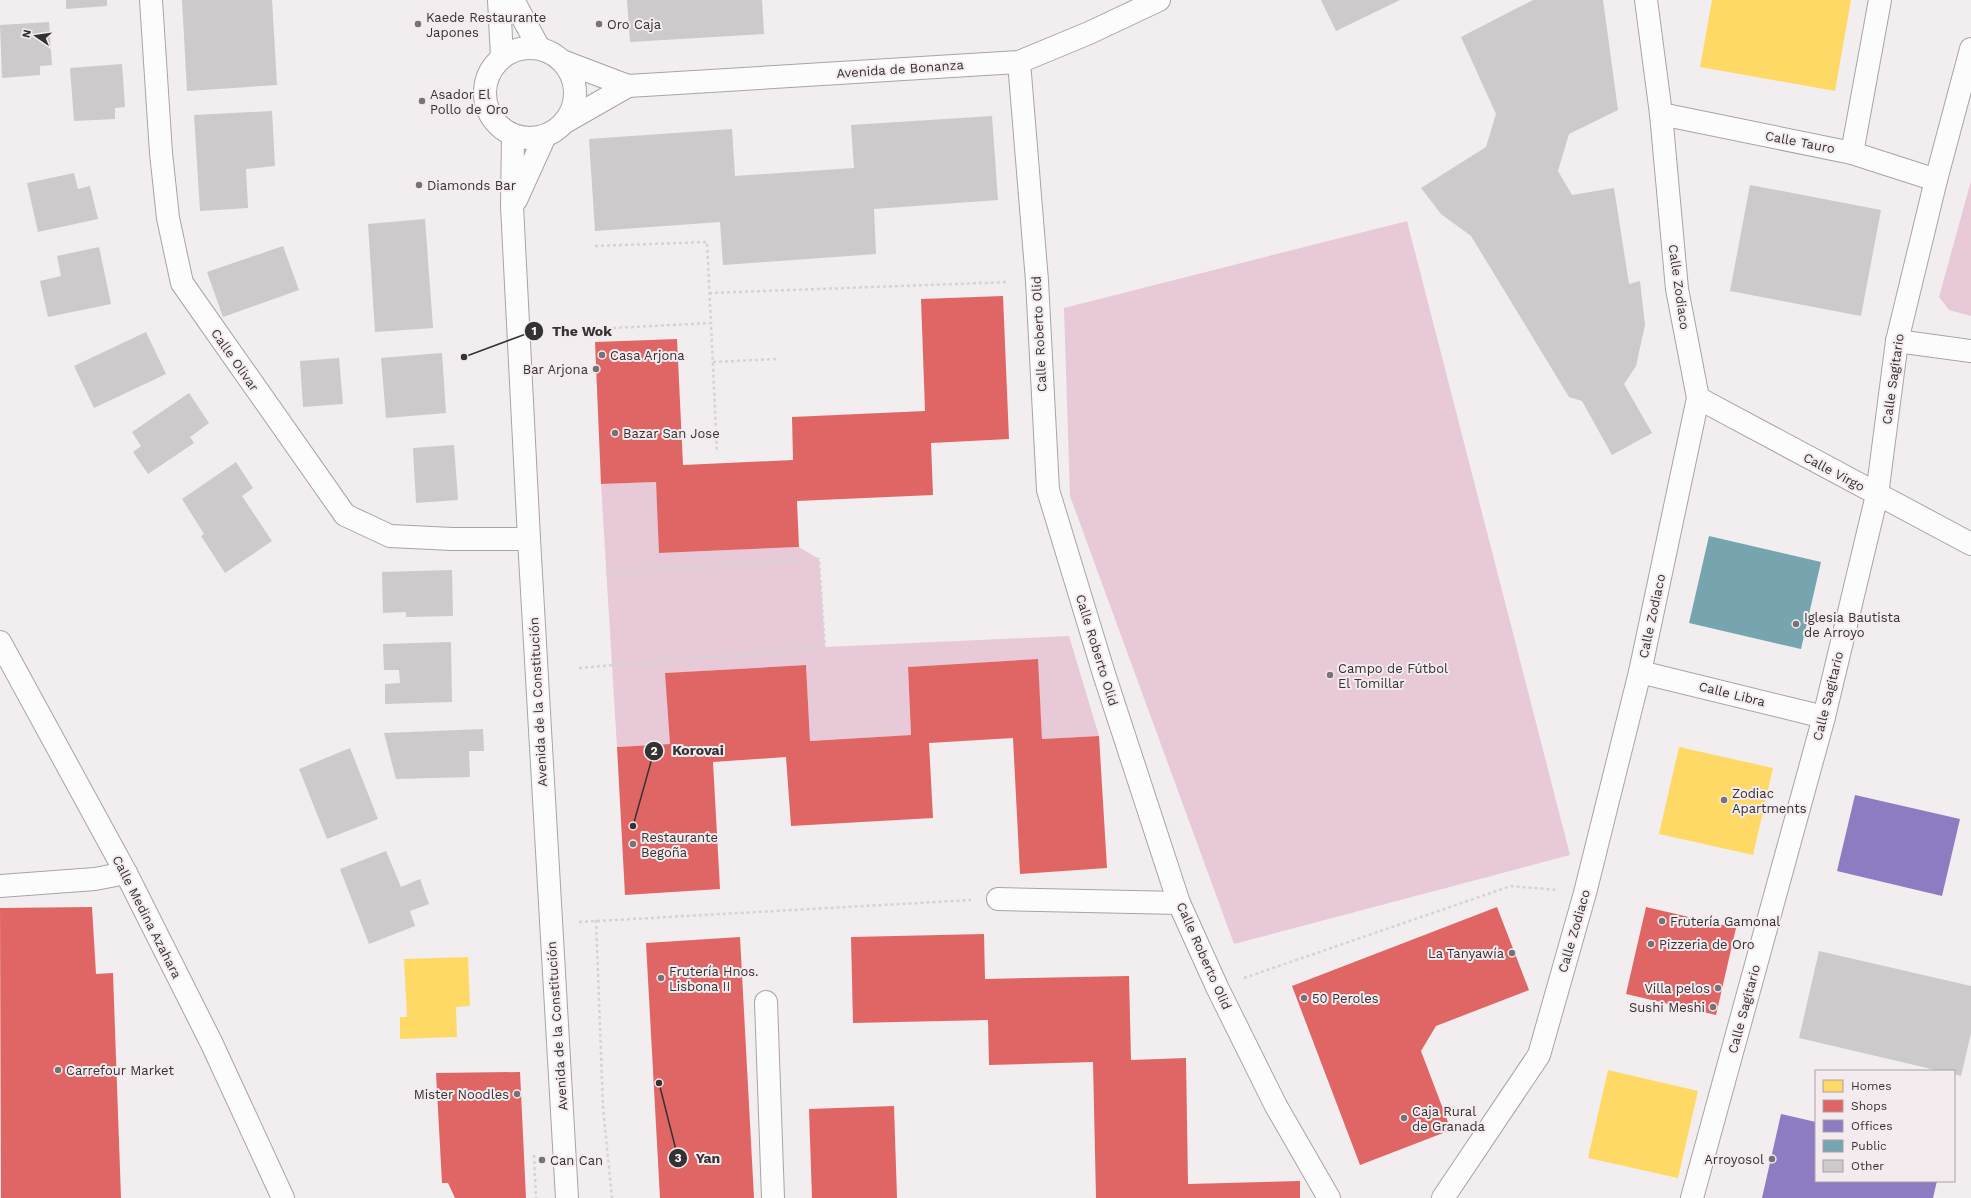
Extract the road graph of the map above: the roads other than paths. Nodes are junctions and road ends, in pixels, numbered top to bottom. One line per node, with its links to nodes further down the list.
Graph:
1 (151, 0): 24 (street, Calle Olivar)
2 (499, 0): 9 (street)
3 (513, 0): 7 (street)
4 (1159, 0): 11 (street, Avenida de Bonanza)
5 (1646, 0): 13 (street, Calle Zodiaco)
6 (1880, 0): 17 (street)
7 (539, 48): 9 (street); 10 (street)
8 (1971, 48): 18 (street, Calle Sagitario)
9 (502, 57): 15 (street)
10 (562, 60): 12 (street, Avenida de Bonanza); 14 (street)
11 (1018, 62): 12 (street, Avenida de Bonanza); 32 (street, Calle Roberto Olid)
12 (628, 86): 14 (street, Avenida de Bonanza)
13 (1661, 114): 17 (street, Calle Tauro); 22 (street, Calle Zodiaco)
14 (565, 122): 16 (street)
15 (513, 135): 16 (street); 19 (street, Avenida de la Constitución)
16 (545, 136): 19 (street, Avenida de la Constitución)
17 (1852, 153): 18 (street, Calle Tauro)
18 (1936, 180): 20 (street, Calle Sagitario)
19 (512, 206): 24 (street, Avenida de la Constitución)
20 (1897, 341): 21 (street); 23 (street, Calle Sagitario)
21 (1971, 351)
22 (1698, 398): 23 (street, Calle Virgo); 27 (street, Calle Zodiaco)
23 (1877, 494): 25 (street, Calle Virgo); 28 (street, Calle Sagitario)
24 (529, 539): 35 (street, Avenida de la Constitución)
25 (1971, 544)
26 (0, 642): 29 (street, Calle Medina Azahara)
27 (1640, 672): 28 (street, Calle Libra); 38 (street, Calle Zodiaco)
28 (1824, 717): 39 (street, Calle Sagitario)
29 (126, 873): 30 (street); 34 (street, Calle Medina Azahara)
30 (0, 886)
31 (998, 899): 32 (street)
32 (1179, 903): 37 (street, Calle Roberto Olid)
33 (766, 1002): 36 (street)
34 (283, 1198)
35 (567, 1198)
36 (773, 1198)
37 (1329, 1198)
38 (1443, 1198)
39 (1692, 1198)

